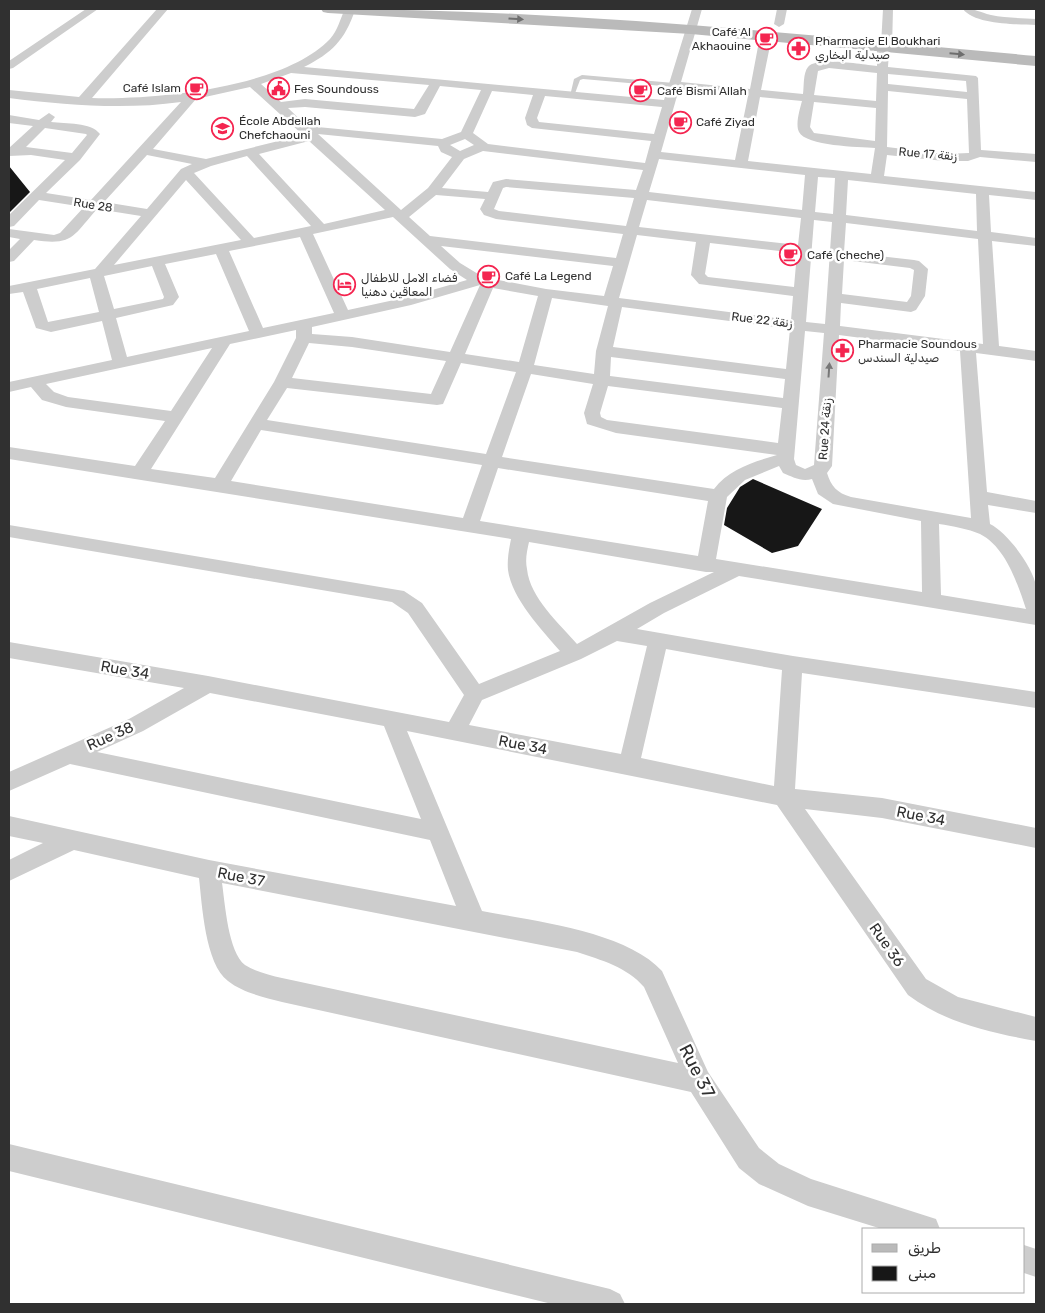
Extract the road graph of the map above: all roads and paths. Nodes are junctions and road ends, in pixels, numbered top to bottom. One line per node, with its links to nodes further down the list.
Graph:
1 (93, 9): 16 (street)
2 (163, 9): 34 (street)
3 (328, 9): 8 (street)
4 (558, 9): 9 (street)
5 (782, 9): 11 (street)
6 (888, 9): 13 (street)
7 (968, 9): 10 (street)
8 (350, 10): 9 (street, one-way to 9); 17 (street)
9 (694, 18): 11 (street); 12 (street); 22 (street)
10 (1036, 22)
11 (779, 24): 13 (street)
12 (766, 36): 13 (street); 26 (street)
13 (885, 43): 14 (street); 15 (street, one-way to 15); 18 (street)
14 (1036, 49)
15 (1036, 61)
16 (9, 66)
17 (289, 69): 19 (street); 20 (street)
18 (882, 70): 24 (street); 30 (street); 32 (street)
19 (323, 72): 21 (street); 28 (street)
20 (253, 83): 31 (street); 37 (street)
21 (436, 83): 23 (street); 40 (street)
22 (674, 85): 26 (street); 29 (lane); 35 (street)
23 (488, 87): 25 (street); 42 (street)
24 (882, 87): 30 (street); 36 (street)
25 (540, 92): 29 (street); 43 (street)
26 (754, 93): 32 (street); 56 (street)
27 (9, 94): 33 (street)
28 (310, 95): 37 (street); 40 (street)
29 (572, 95): 35 (street)
30 (973, 96): 50 (street)
31 (191, 97): 34 (street); 47 (street)
32 (809, 98): 36 (street); 46 (street, Rue 17 زنقة)
33 (65, 101): 34 (street); 39 (street)
34 (82, 102)
35 (668, 104): 43 (street)
36 (881, 105): 46 (street)
37 (278, 106): 41 (street)
38 (9, 119): 39 (street)
39 (42, 124): 48 (street); 52 (street)
40 (381, 124): 41 (street); 44 (street)
41 (308, 132): 49 (street); 69 (street)
42 (466, 134): 44 (street); 45 (street)
43 (658, 138): 54 (street)
44 (443, 143): 51 (street)
45 (482, 147): 51 (street); 54 (street)
46 (881, 147): 50 (street, Rue 17 زنقة); 60 (street)
47 (144, 151): 55 (street); 67 (street)
48 (11, 152): 52 (street)
49 (250, 152): 55 (street); 73 (street)
50 (975, 154): 53 (street, Rue 17 زنقة)
51 (459, 156): 62 (street)
52 (75, 157): 64 (street)
53 (1036, 158)
54 (652, 161): 56 (street); 63 (street)
55 (206, 163): 57 (street)
56 (741, 164): 58 (street)
57 (186, 172): 68 (street); 81 (street)
58 (812, 172): 59 (street); 70 (street)
59 (842, 176): 60 (street); 71 (street, Rue 24 زنقة)
60 (878, 179): 61 (street)
61 (982, 190): 66 (street); 78 (street)
62 (433, 191): 65 (street); 69 (street)
63 (642, 195): 65 (street); 70 (street); 74 (street)
64 (38, 196): 67 (street, Rue 28); 72 (street)
65 (493, 196): 74 (street)
66 (1036, 196)
67 (94, 205): 68 (street, Rue 28); 77 (street)
68 (149, 213): 89 (street)
69 (398, 214): 73 (street); 80 (street)
70 (808, 216): 71 (street); 84 (street)
71 (839, 219): 78 (street); 85 (street, Rue 24 زنقة)
72 (9, 223)
73 (321, 229): 76 (street)
74 (632, 230): 79 (street); 88 (street)
75 (9, 232): 77 (street)
76 (305, 232): 81 (street); 98 (street)
77 (30, 236): 86 (street)
78 (985, 236): 82 (street); 105 (street)
79 (704, 238): 84 (street); 93 (street)
80 (427, 240): 88 (street); 90 (street)
81 (250, 242): 83 (street)
82 (1036, 242)
83 (222, 249): 87 (street); 102 (street)
84 (805, 250): 93 (street)
85 (837, 255): 95 (street, Rue 24 زنقة); 95 (street)
86 (9, 258)
87 (157, 261): 89 (street); 97 (street)
88 (622, 263): 96 (street)
89 (98, 272): 91 (street); 97 (street)
90 (483, 282): 94 (street, Rue 22 زنقة); 98 (street); 108 (street)
91 (29, 286): 92 (street); 97 (street)
92 (9, 290)
93 (800, 292): 99 (street)
94 (546, 293): 96 (street, Rue 22 زنقة); 110 (street)
95 (834, 298): 100 (street, Rue 24 زنقة)
96 (613, 302): 99 (street, Rue 22 زنقة); 106 (street)
97 (108, 315): 109 (street)
98 (343, 316): 101 (street)
99 (798, 325): 100 (street, Rue 22 زنقة); 111 (street)
100 (832, 330): 104 (street, Rue 22 زنقة); 122 (street, Rue 24 زنقة, one-way to 100)
101 (304, 331): 102 (street); 108 (street); 114 (street)
102 (258, 333): 103 (street)
103 (225, 340): 109 (street); 117 (street)
104 (968, 348): 105 (street, Rue 22 زنقة); 126 (street)
105 (991, 350): 107 (street, Rue 22 زنقة)
106 (604, 352): 111 (street); 112 (street)
107 (1036, 356)
108 (456, 358): 110 (street); 114 (street)
109 (121, 363): 113 (street)
110 (525, 368): 112 (street); 121 (street)
111 (793, 375): 116 (street)
112 (602, 380): 116 (street); 120 (street)
113 (35, 382): 115 (street); 117 (street)
114 (282, 382): 118 (street)
115 (9, 387)
116 (790, 404): 120 (street)
117 (176, 417): 123 (street)
118 (256, 424): 121 (street); 124 (street)
119 (9, 453): 123 (street)
120 (785, 454): 122 (street, Rue 24 زنقة); 125 (street)
121 (492, 460): 125 (street); 129 (street)
122 (818, 472): 128 (street)
123 (139, 474): 124 (street)
124 (220, 485): 129 (street)
125 (718, 496): 133 (street)
126 (980, 497): 127 (street); 130 (street)
127 (1036, 507)
128 (930, 516): 130 (street); 135 (street)
129 (469, 526): 132 (street)
130 (981, 528): 136 (street)
131 (9, 531): 144 (street)
132 (521, 535): 133 (street); 141 (street)
133 (706, 565): 134 (street)
134 (736, 570): 135 (street); 138 (street)
135 (932, 602): 137 (street)
136 (1036, 609)
137 (1036, 618)
138 (614, 633): 139 (street); 141 (street)
139 (658, 641): 142 (street); 149 (street)
140 (9, 650): 143 (street, Rue 34)
141 (574, 654): 144 (street)
142 (793, 664): 145 (street); 151 (street)
143 (208, 684): 146 (street, Rue 34); 148 (street, Rue 38)
144 (475, 694): 147 (street)
145 (1036, 700)
146 (392, 720): 147 (street, Rue 34); 153 (street)
147 (455, 731): 149 (street, Rue 34)
148 (68, 754): 150 (street, Rue 38); 153 (street)
149 (629, 765): 151 (street, Rue 34)
150 (9, 782)
151 (784, 797): 154 (street, Rue 34); 159 (street, Rue 36)
152 (9, 826): 155 (street, Rue 37)
153 (438, 832): 158 (street)
154 (1036, 838)
155 (72, 840): 156 (street, Rue 37); 157 (street)
156 (209, 870): 158 (street, Rue 37); 160 (street)
157 (9, 871)
158 (474, 920): 160 (street, Rue 37)
159 (1036, 1029)
160 (699, 1081): 162 (street, Rue 37)
161 (9, 1157): 163 (street)
162 (923, 1228)
163 (610, 1304)

